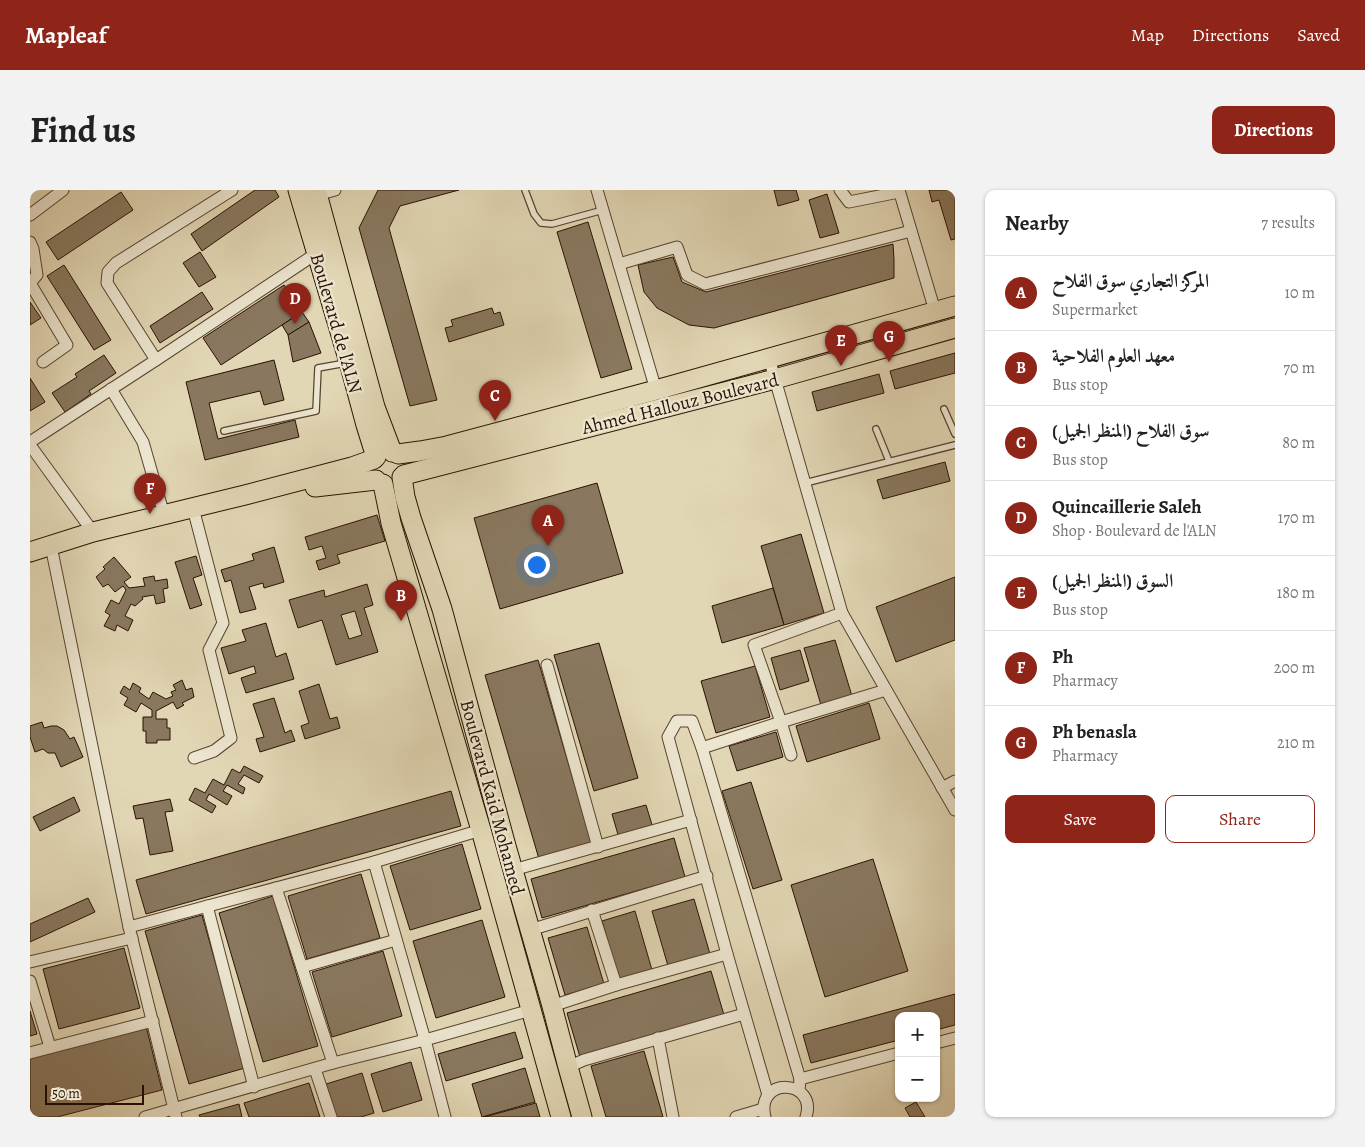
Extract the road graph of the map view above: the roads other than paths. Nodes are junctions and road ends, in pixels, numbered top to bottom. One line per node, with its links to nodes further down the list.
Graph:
1 (63, 190): 10 (street)
2 (232, 190): 20 (street)
3 (298, 190): 13 (main road, Boulevard de l'ALN)
4 (525, 190): 9 (lane)
5 (597, 190): 9 (street)
6 (840, 190): 7 (street)
7 (899, 191): 11 (street)
8 (323, 192): 33 (main road, Boulevard de l'ALN)
9 (603, 210): 14 (street)
10 (30, 215)
11 (911, 231): 14 (street); 17 (street)
12 (30, 242): 15 (street)
13 (316, 253): 20 (street); 22 (main road, Boulevard de l'ALN)
14 (619, 264): 25 (street)
15 (30, 283): 21 (street)
16 (955, 306): 17 (main road, Ahmed Hallouz Boulevard)
17 (935, 311): 19 (main road, Ahmed Hallouz Boulevard)
18 (955, 328): 23 (main road, Ahmed Hallouz Boulevard)
19 (769, 358): 23 (street); 25 (main road, Ahmed Hallouz Boulevard)
20 (156, 360): 24 (street)
21 (43, 362)
22 (349, 362): 27 (main road, Boulevard de l'ALN); 29 (lane)
23 (775, 379): 36 (main road, Ahmed Hallouz Boulevard); 38 (street)
24 (110, 389): 31 (street); 41 (street)
25 (656, 390): 33 (main road, Ahmed Hallouz Boulevard)
26 (944, 409): 30 (lane)
27 (366, 425): 33 (main road, Boulevard de l'ALN); 35 (main road)
28 (876, 429): 34 (lane)
29 (224, 431)
30 (955, 434)
31 (30, 444): 42 (street)
32 (955, 445): 34 (lane)
33 (385, 455): 35 (main road, Ahmed Hallouz Boulevard); 36 (main road); 37 (main road)
34 (889, 461): 38 (lane)
35 (352, 467): 39 (main road, Ahmed Hallouz Boulevard)
36 (403, 476): 37 (main road); 59 (main road, Boulevard Kaid Mohamed)
37 (379, 482): 39 (main road); 56 (main road, Boulevard Kaid Mohamed)
38 (805, 483): 45 (street)
39 (245, 495): 40 (main road)
40 (193, 508): 41 (main road); 51 (street)
41 (164, 515): 42 (main road)
42 (93, 532): 43 (main road)
43 (51, 546): 44 (main road); 65 (street)
44 (30, 552)
45 (842, 613): 47 (street); 48 (street)
46 (547, 665): 57 (street)
47 (886, 690): 48 (street); 53 (street)
48 (781, 722): 49 (street); 50 (street)
49 (702, 748): 55 (street); 86 (street)
50 (791, 755)
51 (194, 758)
52 (955, 781): 53 (street)
53 (942, 788): 54 (street)
54 (955, 810)
55 (691, 820): 57 (street); 60 (street)
56 (481, 830): 58 (street); 73 (main road, Boulevard Kaid Mohamed)
57 (598, 847): 59 (street)
58 (374, 862): 61 (street); 66 (street)
59 (512, 870): 64 (main road, Boulevard Kaid Mohamed)
60 (707, 876): 63 (street); 67 (street)
61 (276, 888): 62 (street); 69 (street)
62 (207, 906): 65 (street); 87 (street)
63 (592, 910): 64 (street); 71 (street)
64 (530, 930): 72 (main road, Boulevard Kaid Mohamed)
65 (130, 933): 68 (street); 75 (street)
66 (396, 940): 69 (street); 78 (street)
67 (727, 954): 71 (street); 74 (street)
68 (30, 962)
69 (302, 967): 83 (street)
70 (30, 981): 80 (street)
71 (616, 985): 72 (street)
72 (552, 1006): 84 (main road, Boulevard Kaid Mohamed)
73 (531, 1010): 78 (street); 95 (main road, Boulevard Kaid Mohamed)
74 (744, 1014): 76 (street); 89 (street)
75 (152, 1021): 80 (street); 90 (street)
76 (658, 1038): 84 (street); 97 (street)
77 (955, 1038): 79 (street)
78 (425, 1040): 83 (street); 94 (street)
79 (940, 1042)
80 (50, 1047): 81 (street)
81 (30, 1052)
82 (895, 1054): 86 (street)
83 (333, 1063): 85 (street)
84 (568, 1067): 96 (main road, Boulevard Kaid Mohamed)
85 (315, 1069): 87 (street); 93 (street)
86 (800, 1079): 88 (street)
87 (254, 1087): 90 (street)
88 (799, 1091): 89 (street); 99 (street)
89 (768, 1095): 91 (street)
90 (175, 1113): 92 (street)
91 (764, 1113): 98 (street)
92 (145, 1117)
93 (331, 1117)
94 (445, 1117)
95 (561, 1117)
96 (582, 1117)
97 (673, 1117)
98 (736, 1117)
99 (806, 1117)

